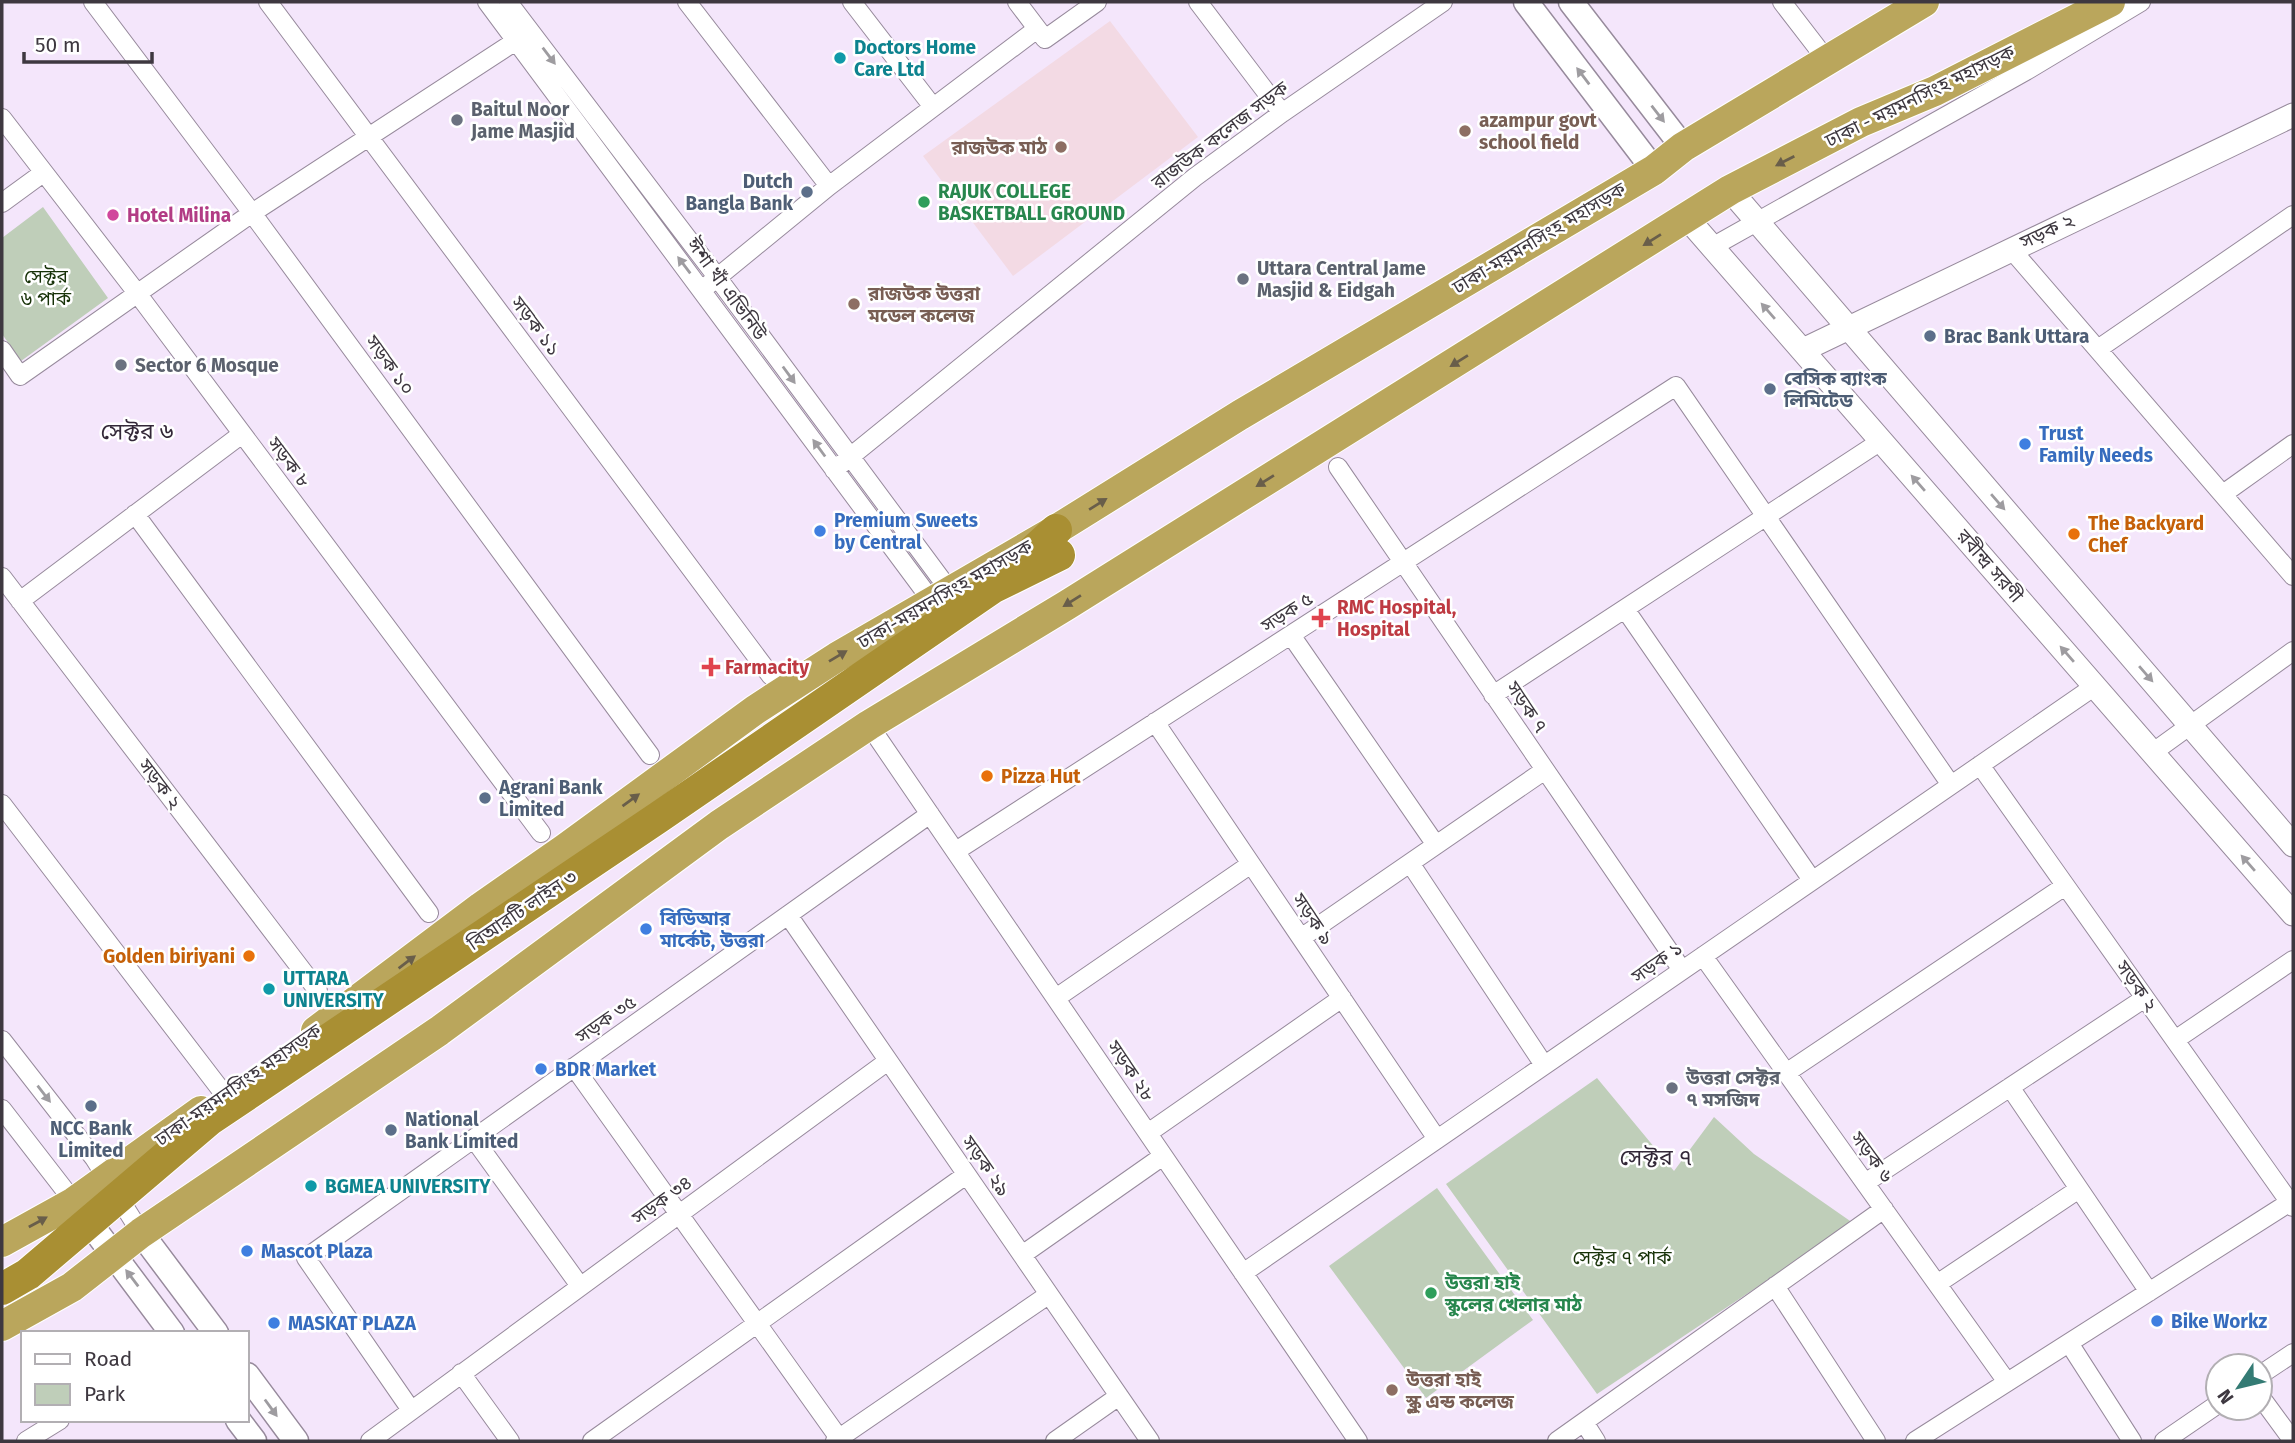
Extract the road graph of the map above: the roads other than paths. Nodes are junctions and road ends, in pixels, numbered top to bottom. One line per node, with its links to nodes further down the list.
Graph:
1 (93, 2): 31 (street, সড়ক ১০)
2 (268, 2): 24 (street, সড়ক ১১)
3 (487, 2): 18 (street, ঈশা খাঁ এভিনিউ)
4 (508, 2): 18 (street)
5 (687, 2): 28 (street)
6 (852, 2): 20 (street)
7 (1017, 2): 17 (street)
8 (1097, 2): 17 (street)
9 (1198, 2): 21 (street)
10 (1443, 2): 21 (street, রাজউক কলেজ সড়ক)
11 (1526, 2): 26 (main road, one-way to 11)
12 (1572, 2): 25 (main road, one-way to 25)
13 (1782, 2): 19 (street)
14 (1924, 2): 25 (highway, ঢাকা-ময়মনসিংহ মহাসড়ক)
15 (2110, 2): 29 (highway, ঢাকা - ময়মনসিংহ মহাসড়ক, one-way to 29)
16 (2141, 2): 34 (street)
17 (1037, 29): 20 (street)
18 (524, 36): 24 (street); 37 (street, one-way to 37); 38 (street, ঈশা খাঁ এভিনিউ, one-way to 18)
19 (1819, 50)
20 (933, 107): 28 (street)
21 (1282, 113): 47 (street, রাজউক কলেজ সড়ক)
22 (2293, 114): 36 (street, সড়ক ২)
23 (2, 118): 27 (street, সড়ক ৮)
24 (368, 136): 31 (street); 62 (street, সড়ক ১১)
25 (1683, 147): 26 (highway, ঢাকা-ময়মনসিংহ মহাসড়ক)
26 (1654, 170): 53 (highway, ঢাকা-ময়মনসিংহ মহাসড়ক, one-way to 26)
27 (43, 173): 30 (street); 39 (street, সড়ক ৮)
28 (829, 187): 37 (street)
29 (1730, 190): 33 (highway); 34 (street)
30 (2, 203)
31 (252, 213): 39 (street); 69 (street, সড়ক ১০)
32 (2293, 215): 41 (street)
33 (1687, 218): 35 (street, রবীন্দ্র সরণী); 66 (highway, one-way to 66)
34 (1757, 221): 35 (street); 40 (street)
35 (1712, 247): 43 (street, রবীন্দ্র সরণী, one-way to 35)
36 (2011, 248): 40 (street, সড়ক ২); 41 (street)
37 (718, 277): 38 (street); 47 (street, one-way to 47)
38 (702, 290): 49 (street, ঈশা খাঁ এভিনিউ, one-way to 38)
39 (137, 293): 42 (street); 44 (street, সড়ক ৮)
40 (1847, 327): 43 (street, সড়ক ২); 67 (street, one-way to 67)
41 (2098, 349): 50 (street)
42 (2, 350)
43 (1802, 350): 45 (street, রবীন্দ্র সরণী)
44 (242, 434): 51 (street); 75 (street, সড়ক ৮)
45 (1881, 441): 52 (street); 63 (street, রবীন্দ্র সরণী, one-way to 45)
46 (2293, 443): 50 (street)
47 (850, 457): 49 (street, রাজউক কলেজ সড়ক); 57 (street)
48 (1338, 467): 54 (street, সড়ক ৭)
49 (834, 470): 57 (street, ঈশা খাঁ এভিনিউ)
50 (2223, 494): 56 (street)
51 (135, 514): 58 (street); 83 (street)
52 (1766, 516): 54 (street, সড়ক ৫); 59 (street); 72 (street)
53 (1058, 542): 57 (highway, ঢাকা-ময়মনসিংহ মহাসড়ক); 112 (highway, বিআরটি লাইন ৩)
54 (1403, 562): 60 (street, সড়ক ৫); 64 (street, সড়ক ৭)
55 (2, 576): 58 (street, সড়ক ২)
56 (2293, 576)
57 (940, 597): 100 (highway, ঢাকা-ময়মনসিংহ মহাসড়ক, one-way to 57)
58 (20, 601): 90 (street, সড়ক ২)
59 (1625, 609): 64 (street); 81 (street)
60 (1291, 635): 65 (street, সড়ক ৫); 76 (street)
61 (2293, 651): 67 (street)
62 (771, 676)
63 (2095, 686): 68 (street, রবীন্দ্র সরণী); 70 (street, সড়ক ১)
64 (1493, 695): 71 (street, সড়ক ৭)
65 (1154, 722): 78 (street, সড়ক ৫); 80 (street, সড়ক ৯)
66 (869, 725): 74 (street, সড়ক ২৮); 114 (highway)
67 (2190, 725): 68 (street); 77 (street)
68 (2152, 752): 84 (street, রবীন্দ্র সরণী, one-way to 68)
69 (650, 755)
70 (1980, 765): 72 (street, সড়ক ১); 82 (street, সড়ক ২)
71 (1545, 770): 76 (street); 89 (street, সড়ক ৭)
72 (1951, 785): 81 (street, সড়ক ১)
73 (2, 804): 100 (street)
74 (930, 814): 78 (street, সড়ক ২৮); 85 (street, সড়ক ৩৫)
75 (541, 833)
76 (1436, 845): 79 (street)
77 (2293, 845)
78 (956, 851): 91 (street, সড়ক ২৮)
79 (1410, 863): 86 (street); 97 (street)
80 (1251, 864): 86 (street, সড়ক ৯); 91 (street)
81 (1812, 880): 87 (street, সড়ক ১)
82 (2066, 886): 93 (street, সড়ক ২); 99 (street)
83 (429, 913)
84 (2293, 914)
85 (788, 915): 96 (street, সড়ক ২৯); 98 (street, সড়ক ৩৫)
86 (1301, 938): 92 (street, সড়ক ৯)
87 (1703, 956): 89 (street, সড়ক ১); 99 (street, সড়ক ৬)
88 (2293, 960): 95 (street)
89 (1682, 970): 97 (street, সড়ক ১)
90 (318, 991)
91 (1056, 998): 103 (street, সড়ক ২৮)
92 (1342, 998): 103 (street); 105 (street, সড়ক ৯)
93 (2145, 998): 95 (street, সড়ক ২); 101 (street)
94 (2, 1040): 114 (street, one-way to 114)
95 (2175, 1040): 110 (street, সড়ক ২)
96 (888, 1061): 107 (street, সড়ক ২৯); 113 (street, সড়ক ৩৪)
97 (1544, 1065): 105 (street, সড়ক ১)
98 (574, 1067): 104 (street, সড়ক ৩৫); 113 (street)
99 (1786, 1073): 108 (street, সড়ক ৬)
100 (216, 1083): 112 (highway, ঢাকা-ময়মনসিংহ মহাসড়ক)
101 (2010, 1087): 108 (street); 109 (street)
102 (2, 1109): 112 (street)
103 (1148, 1133): 106 (street, সড়ক ২৮)
104 (474, 1139): 120 (street); 136 (street, সড়ক ৩৫)
105 (1437, 1139): 118 (street, সড়ক ১)
106 (1163, 1156): 117 (street); 118 (street, সড়ক ২৮)
107 (967, 1175): 117 (street, সড়ক ২৯); 125 (street)
108 (1865, 1183): 111 (street, সড়ক ৬)
109 (2078, 1189): 119 (street); 123 (street)
110 (2292, 1204): 123 (street)
111 (1884, 1209): 119 (street, সড়ক ৬); 121 (street)
112 (82, 1213): 115 (highway, ঢাকা-ময়মনসিংহ মহাসড়ক, one-way to 112); 116 (main road); 122 (highway, বিআরটি লাইন ৩)
113 (679, 1214): 120 (street, সড়ক ৩৪); 125 (street)
114 (141, 1233): 116 (highway); 128 (main road)
115 (2, 1241)
116 (113, 1254): 126 (highway); 127 (main road, one-way to 116)
117 (1022, 1255): 124 (street, সড়ক ২৯)
118 (1243, 1273): 149 (street, সড়ক ২৮)
119 (1937, 1284): 134 (street, সড়ক ৬)
120 (580, 1286): 132 (street, সড়ক ৩৪)
121 (1775, 1286): 140 (street); 152 (street)
122 (2, 1289)
123 (2149, 1292): 129 (street)
124 (1048, 1295): 135 (street, সড়ক ২৯); 141 (street)
125 (757, 1324): 141 (street); 146 (street)
126 (2, 1326)
127 (171, 1331)
128 (214, 1331)
129 (2069, 1343): 134 (street); 154 (street)
130 (2293, 1353): 131 (street)
131 (2274, 1366)
132 (461, 1373): 136 (street, সড়ক ৩৪); 145 (street)
133 (248, 1376): 143 (main road, one-way to 143)
134 (2007, 1382): 153 (street)
135 (1119, 1396): 147 (street); 148 (street, সড়ক ২৯)
136 (411, 1410): 144 (street, সড়ক ৩৪)
137 (2204, 1414): 155 (street)
138 (2274, 1416): 156 (street)
139 (57, 1422): 142 (street)
140 (1584, 1422): 150 (street); 151 (street)
141 (839, 1440)
142 (26, 1441)
143 (296, 1441)
144 (370, 1441)
145 (510, 1441)
146 (592, 1441)
147 (1055, 1441)
148 (1150, 1441)
149 (1358, 1441)
150 (1557, 1441)
151 (1596, 1441)
152 (1876, 1441)
153 (1915, 1441)
154 (2132, 1441)
155 (2164, 1441)
156 (2292, 1441)

